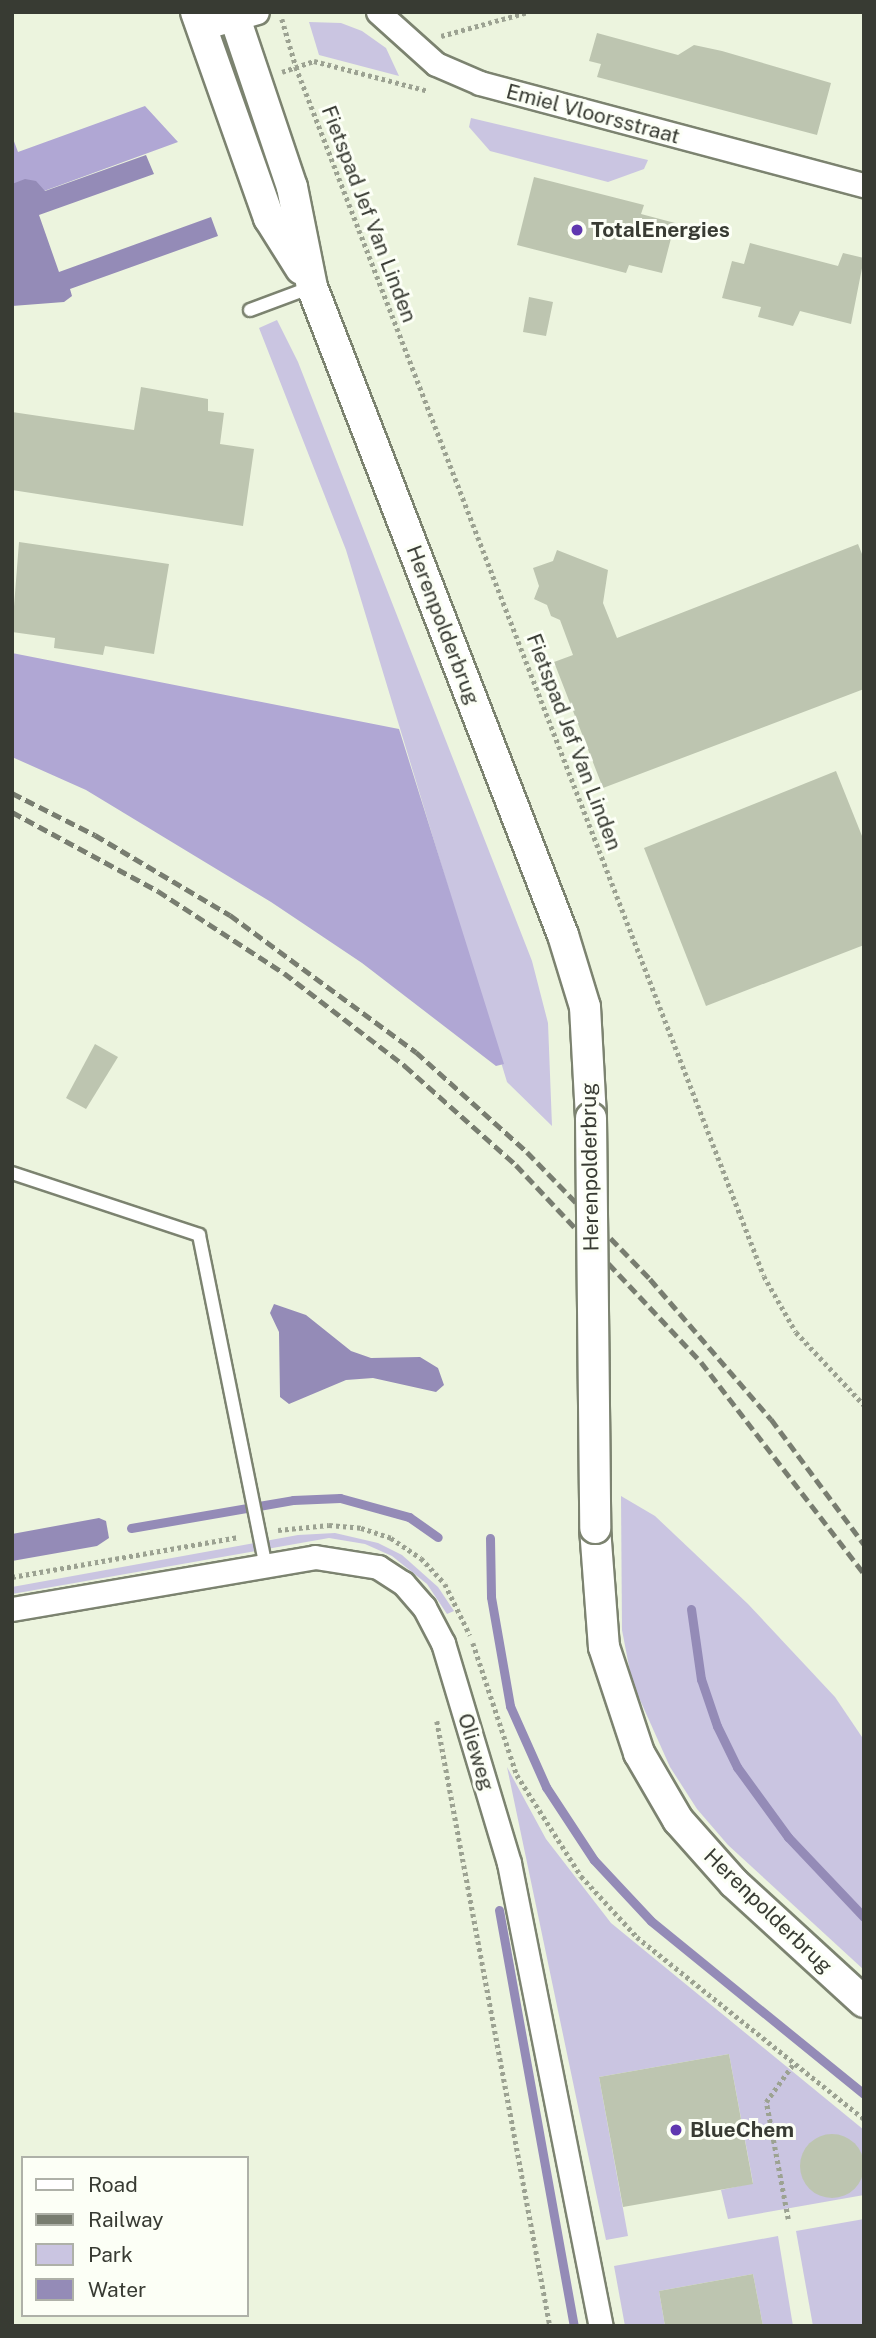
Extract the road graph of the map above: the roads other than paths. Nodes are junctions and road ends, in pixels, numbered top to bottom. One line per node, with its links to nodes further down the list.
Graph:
1 (378, 12): 4 (street, Emiel Vloorsstraat)
2 (242, 15): 3 (street); 7 (street, Herenpolderbrug)
3 (199, 20): 7 (street, Herenpolderbrug)
4 (829, 175): 5 (street, Emiel Vloorsstraat); 6 (street, Emiel Vloorsstraat)
5 (864, 175)
6 (864, 185)
7 (312, 287): 8 (lane); 12 (street, Herenpolderbrug, bridge)
8 (250, 310)
9 (12, 1173): 10 (lane)
10 (265, 1563): 11 (street, Olieweg); 13 (street, Olieweg)
11 (12, 1609)
12 (864, 2001)
13 (601, 2326)

